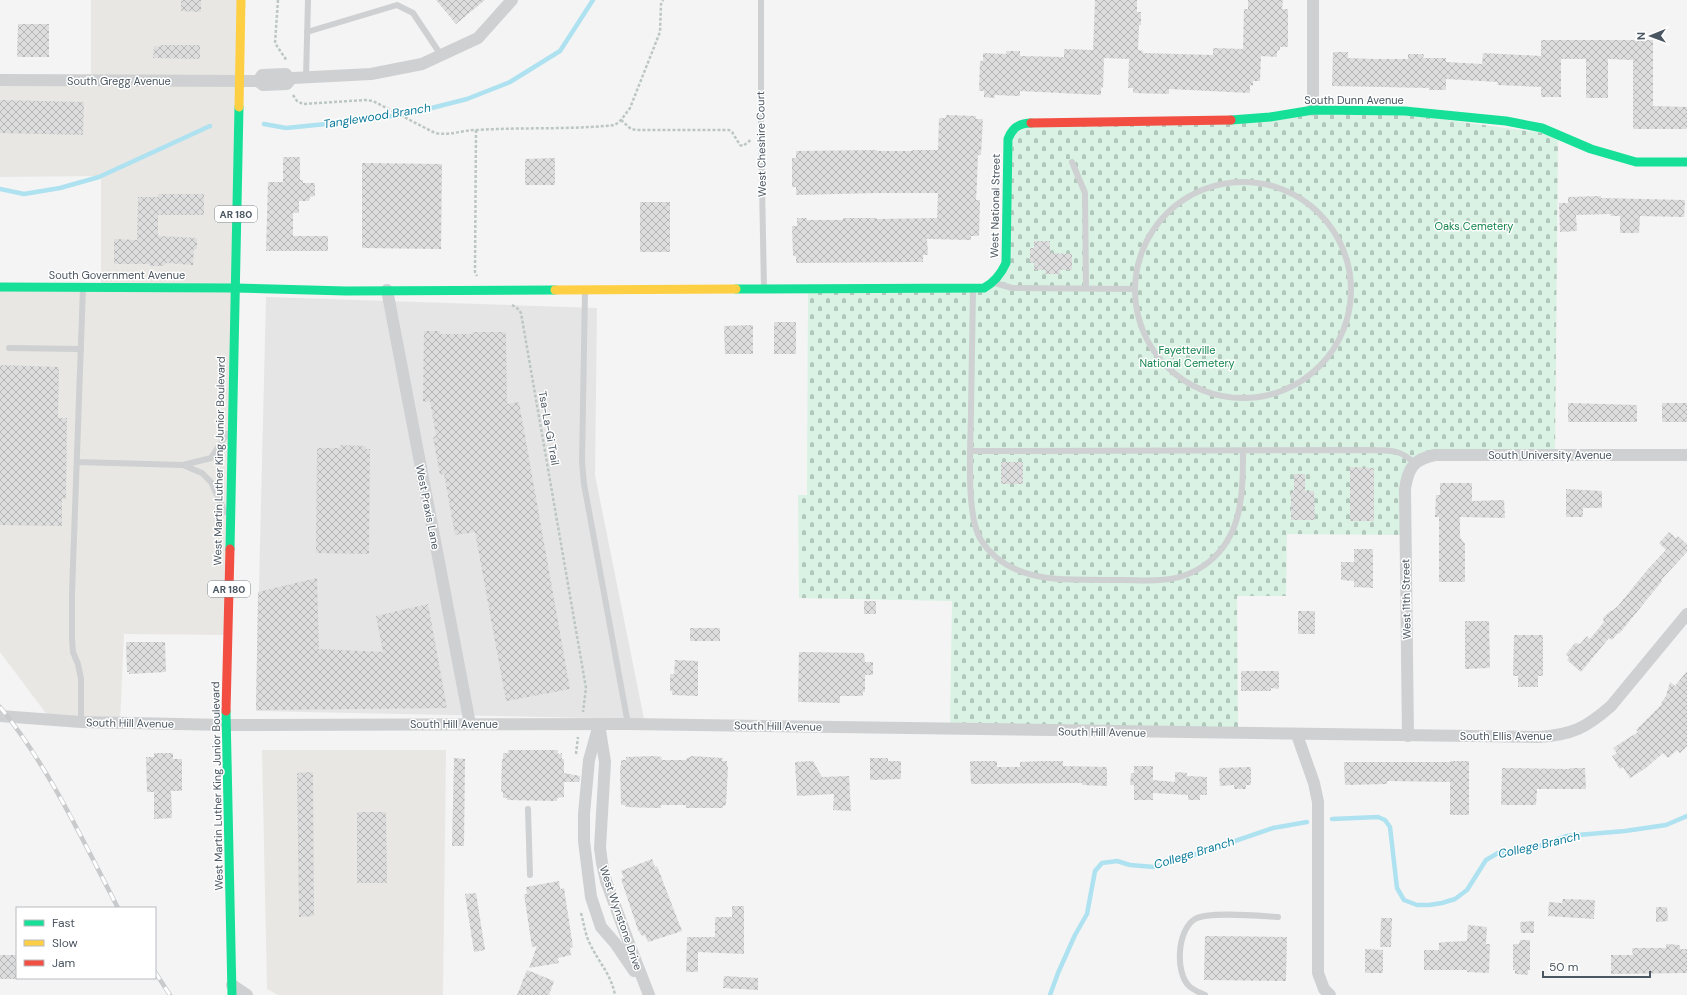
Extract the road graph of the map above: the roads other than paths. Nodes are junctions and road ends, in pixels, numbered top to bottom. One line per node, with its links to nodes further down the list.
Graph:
1 (241, 0): 10 (street, West Martin Luther King Junior Boulevard / AR 180)
2 (308, 0): 6 (lane)
3 (512, 0): 7 (street)
4 (760, 0): 19 (lane, West Cheshire Court)
5 (1313, 0): 11 (street)
6 (307, 32): 7 (lane); 8 (lane)
7 (441, 55): 8 (street)
8 (306, 78): 10 (street, South Gregg Avenue)
9 (0, 80): 10 (street, South Gregg Avenue)
10 (239, 82): 18 (street, West Martin Luther King Junior Boulevard / AR 180)
11 (1313, 110): 12 (street, South Dunn Avenue); 14 (street, South Dunn Avenue)
12 (1014, 126): 15 (street, West National Street)
13 (1072, 162): 20 (lane)
14 (1687, 162)
15 (994, 283): 20 (lane); 22 (street, South Government Avenue)
16 (0, 287): 17 (street, South Government Avenue)
17 (83, 287): 18 (street, South Government Avenue); 26 (lane)
18 (235, 288): 24 (street, South Government Avenue); 27 (street, West Martin Luther King Junior Boulevard / AR 180)
19 (764, 288): 21 (street, South Government Avenue); 22 (street, South Government Avenue)
20 (1086, 288): 23 (lane)
21 (585, 289): 24 (street, South Government Avenue); 40 (lane)
22 (973, 289): 28 (lane)
23 (1135, 289): 23 (lane)
24 (387, 290): 38 (street, West Praxis Lane)
25 (9, 348): 26 (lane)
26 (81, 349): 31 (lane)
27 (232, 428): 33 (lane); 34 (street, West Martin Luther King Junior Boulevard / AR 180)
28 (970, 451): 29 (lane); 29 (lane)
29 (1243, 451): 32 (lane)
30 (1687, 455): 32 (street, South University Avenue)
31 (77, 462): 33 (lane); 37 (lane)
32 (1414, 464): 43 (street, West 11th Street)
33 (183, 465): 34 (lane)
34 (230, 523): 41 (street, West Martin Luther King Junior Boulevard / AR 180)
35 (1687, 614): 43 (street, South Ellis Avenue)
36 (0, 716): 37 (street, South Hill Avenue)
37 (81, 722): 41 (street, South Hill Avenue)
38 (470, 724): 39 (street, South Hill Avenue); 41 (street, South Hill Avenue)
39 (599, 724): 40 (street, South Hill Avenue); 47 (street, West Wynstone Drive); 47 (street, West Wynstone Drive)
40 (628, 724): 42 (street, South Hill Avenue)
41 (226, 725): 48 (street, West Martin Luther King Junior Boulevard / AR 180)
42 (1297, 735): 43 (street, South Ellis Avenue); 49 (street)
43 (1408, 736)
44 (528, 809): 45 (lane)
45 (530, 875)
46 (1278, 917): 52 (lane)
47 (642, 976): 51 (street, West Wynstone Drive)
48 (232, 990): 50 (street)
49 (1323, 993)
50 (247, 995)
51 (649, 995)
52 (1205, 995)

